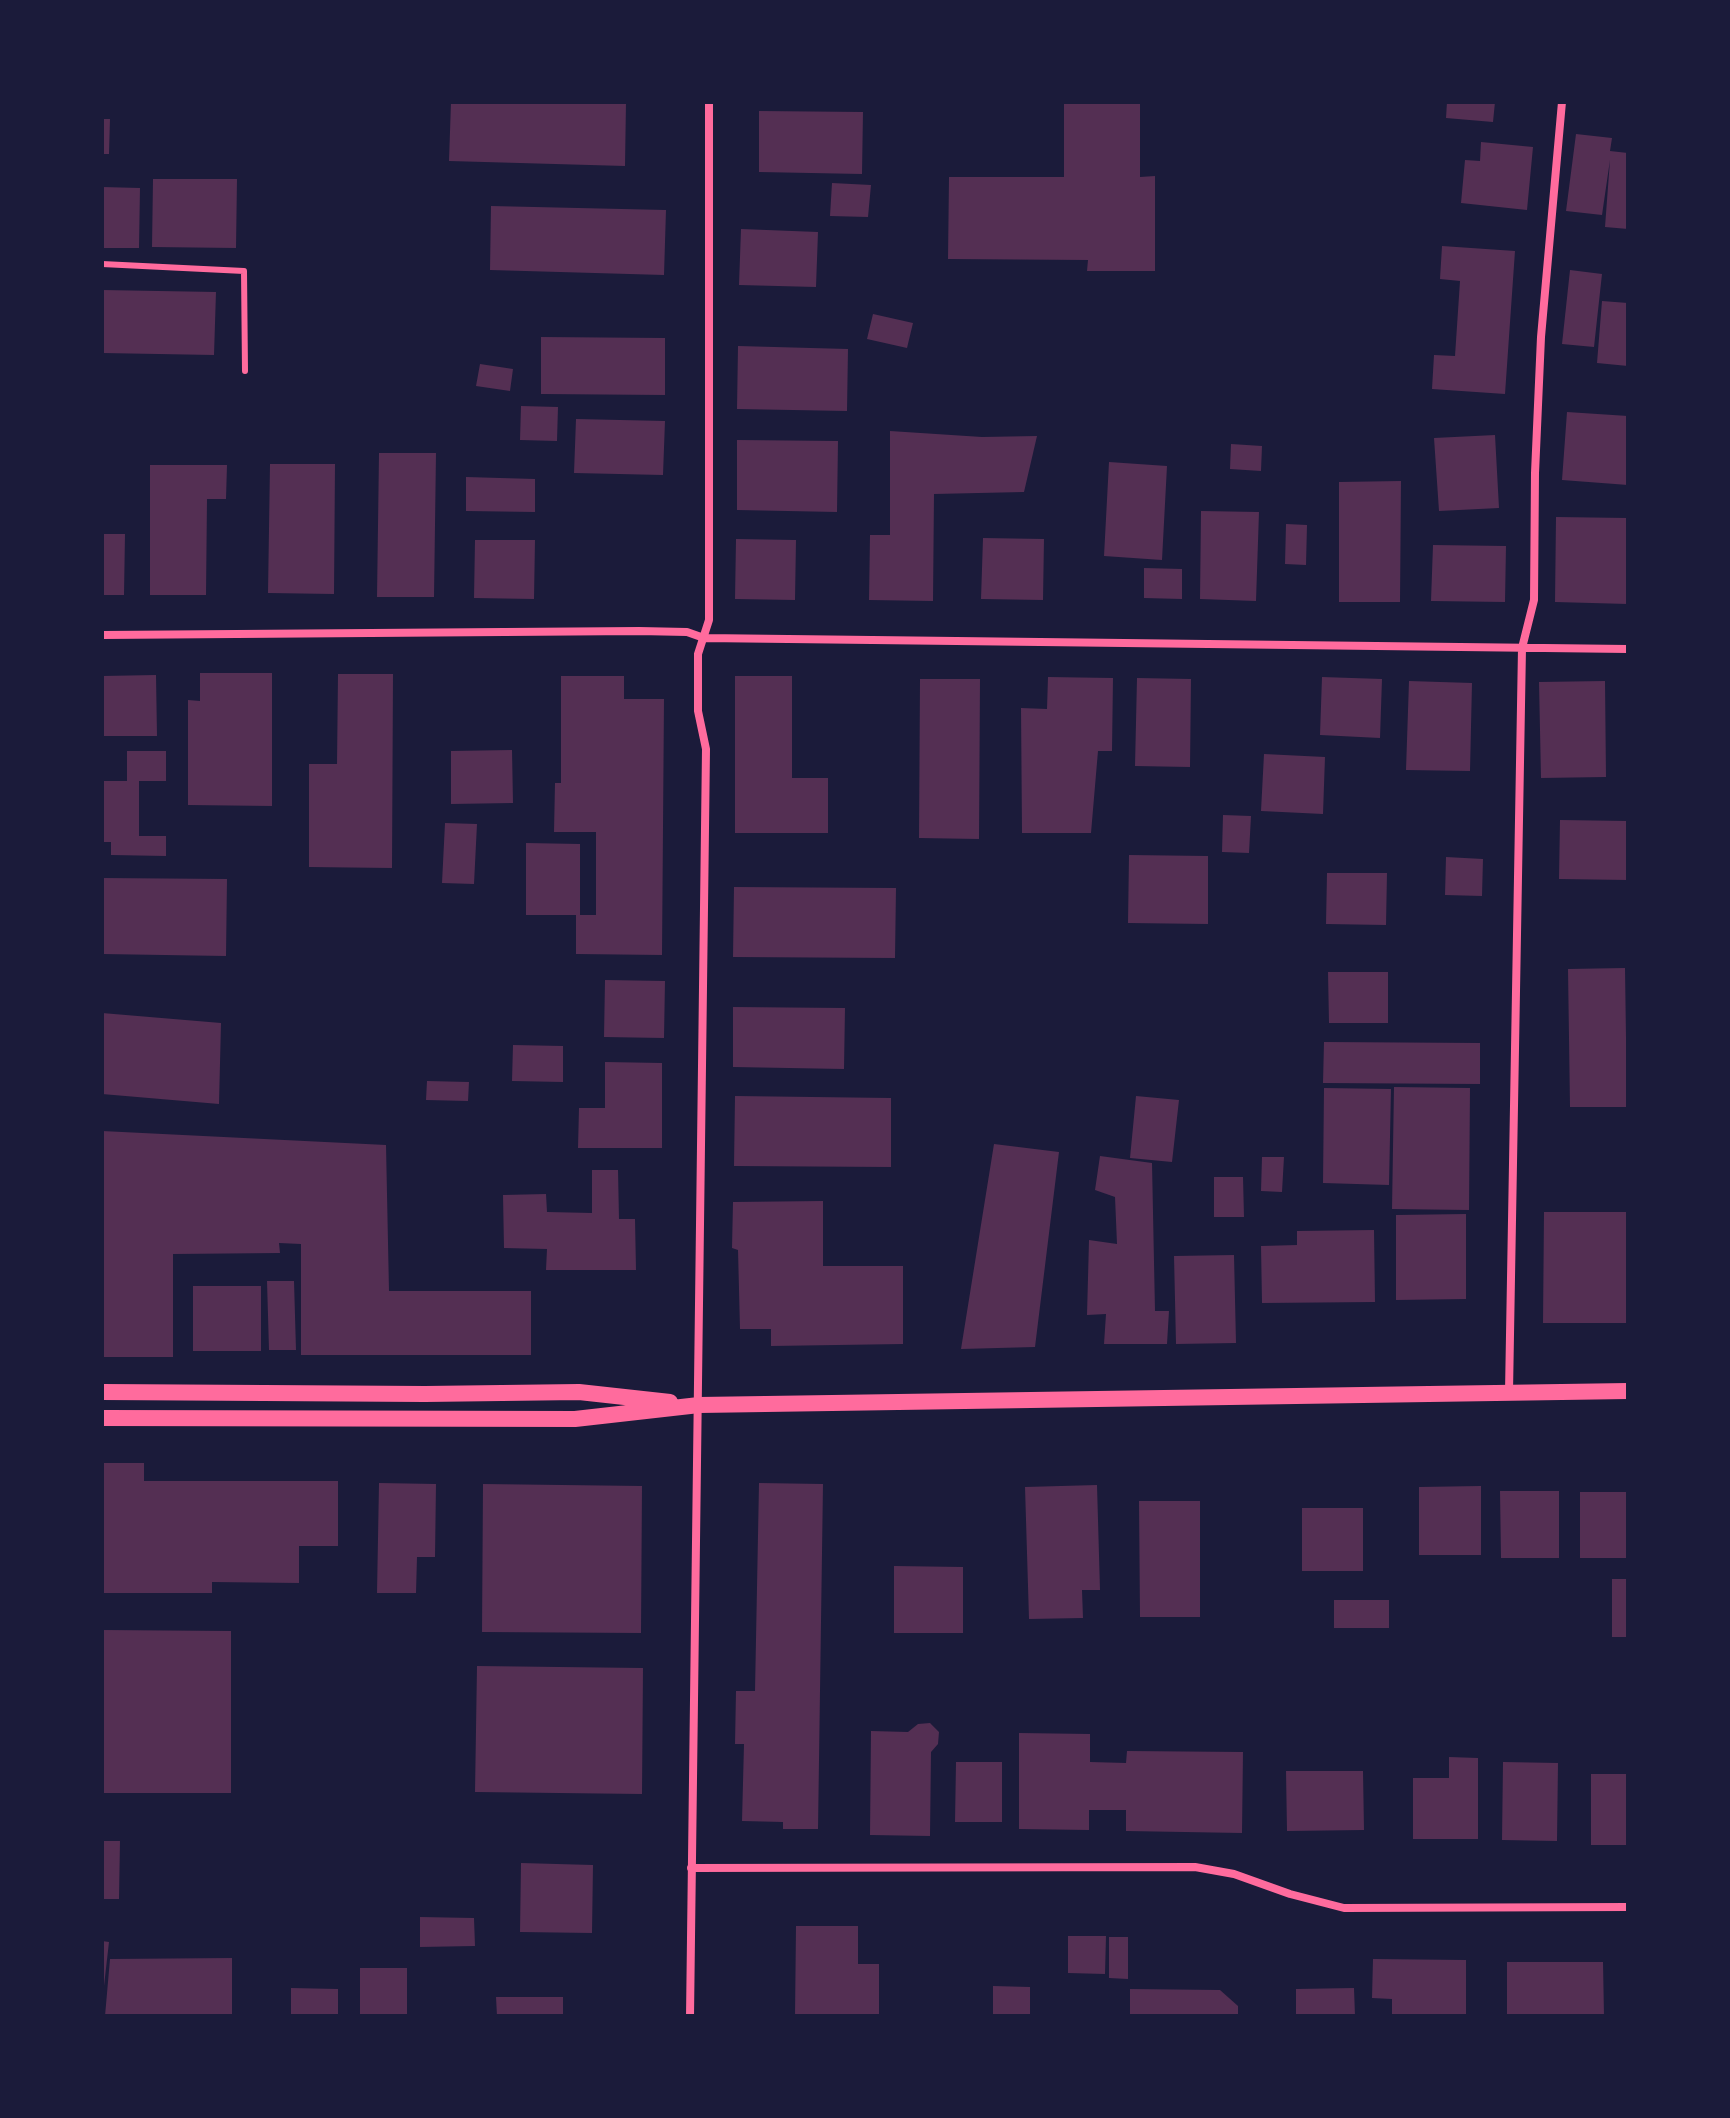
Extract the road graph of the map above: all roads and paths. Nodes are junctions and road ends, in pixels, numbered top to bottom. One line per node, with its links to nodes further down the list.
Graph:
1 (709, 102): 6 (street)
2 (1562, 102): 7 (street)
3 (102, 264): 4 (lane)
4 (245, 371)
5 (102, 635): 6 (street)
6 (704, 638): 7 (street); 12 (street)
7 (1522, 648): 8 (street); 11 (street)
8 (1628, 649)
9 (1628, 1391): 11 (main road)
10 (102, 1392): 12 (main road)
11 (1509, 1393): 12 (main road)
12 (699, 1405): 13 (main road); 14 (street)
13 (102, 1418)
14 (691, 1868): 15 (street); 16 (street)
15 (1628, 1907)
16 (690, 2016)

